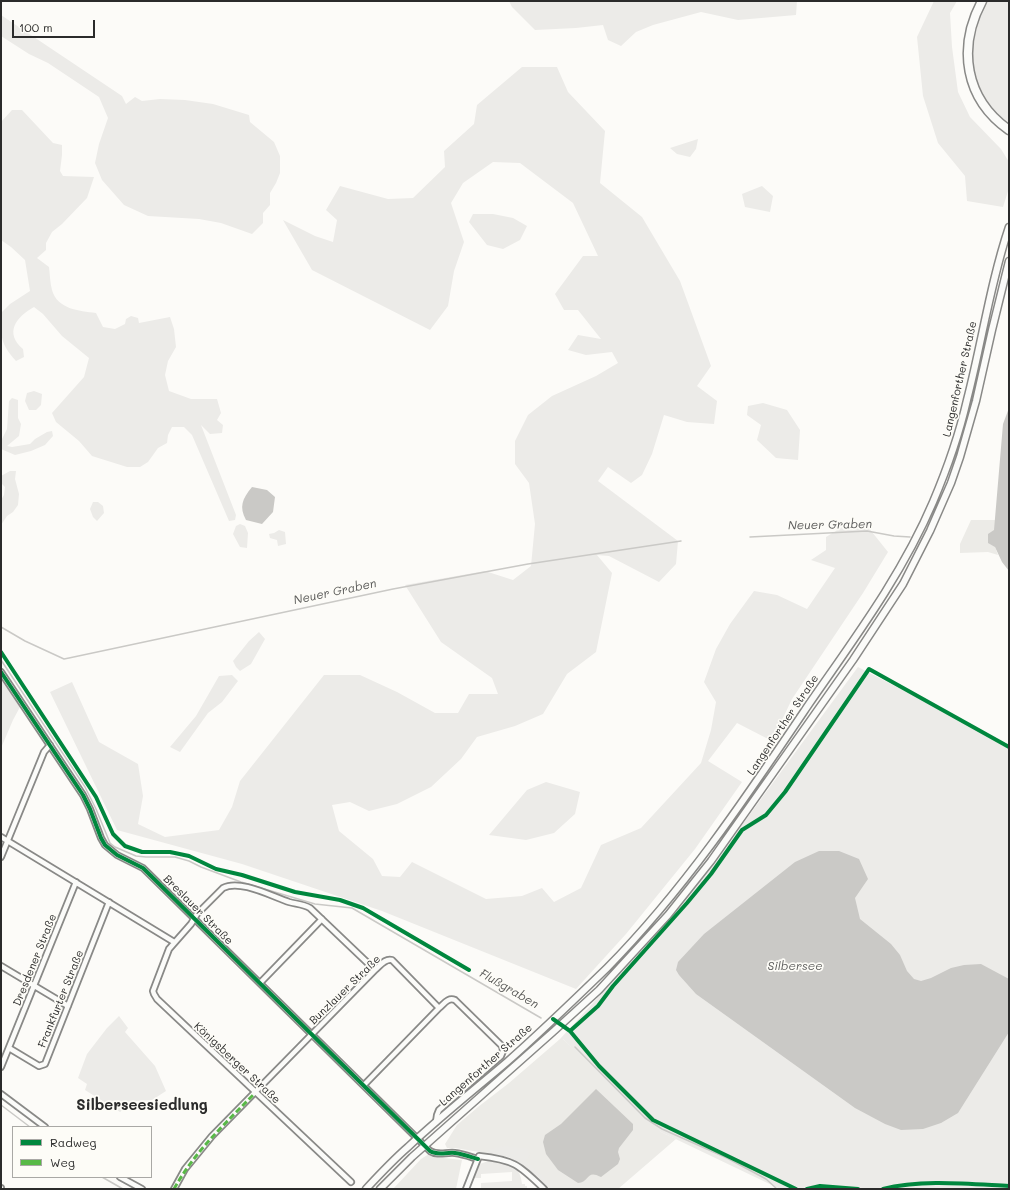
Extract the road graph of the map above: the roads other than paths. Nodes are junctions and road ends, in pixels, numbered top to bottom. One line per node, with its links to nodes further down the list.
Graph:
1 (982, 3): 2 (highway)
2 (1009, 130)
3 (1009, 227): 27 (main road, Langenforther Straße)
4 (1009, 261): 30 (main road, Langenforther Straße)
5 (1, 672): 6 (street, Breslauer Straße)
6 (50, 745): 8 (street); 12 (street, Breslauer Straße)
7 (1, 837): 8 (street)
8 (8, 841): 9 (street); 10 (street)
9 (1, 857)
10 (76, 882): 11 (street); 18 (street, Dresdener Straße)
11 (109, 902): 14 (street); 19 (street, Frankfurter Straße)
12 (194, 918): 13 (street, Königsberger Straße); 14 (street, Königsberger Straße); 17 (street, Breslauer Straße)
13 (322, 920): 16 (street, Königsberger Straße); 17 (street)
14 (174, 942): 25 (street, Königsberger Straße)
15 (1, 966): 18 (street)
16 (375, 970): 20 (street, Bunzlauer Straße); 21 (street, Bunzlauer Straße)
17 (260, 983): 21 (street, Breslauer Straße)
18 (34, 986): 19 (street); 22 (street, Dresdener Straße)
19 (68, 1006): 22 (street, Frankfurter Straße)
20 (439, 1008): 24 (street); 27 (street)
21 (312, 1035): 24 (street, Breslauer Straße); 25 (street, Bunzlauer Straße)
22 (9, 1048): 23 (street, Dresdener Straße)
23 (1, 1067)
24 (364, 1085): 29 (street, Breslauer Straße)
25 (255, 1093): 33 (street, Königsberger Straße); 35 (street, Bunzlauer Straße)
26 (1, 1094): 28 (street)
27 (436, 1122): 29 (main road, Langenforther Straße)
28 (44, 1126)
29 (417, 1138): 30 (street, Breslauer Straße); 36 (main road, Langenforther Straße)
30 (424, 1146): 31 (street); 37 (main road, Langenforther Straße)
31 (479, 1158): 38 (street); 39 (street)
32 (122, 1178): 34 (street)
33 (351, 1182)
34 (142, 1189)
35 (174, 1189)
36 (366, 1189)
37 (380, 1189)
38 (466, 1189)
39 (544, 1189)

